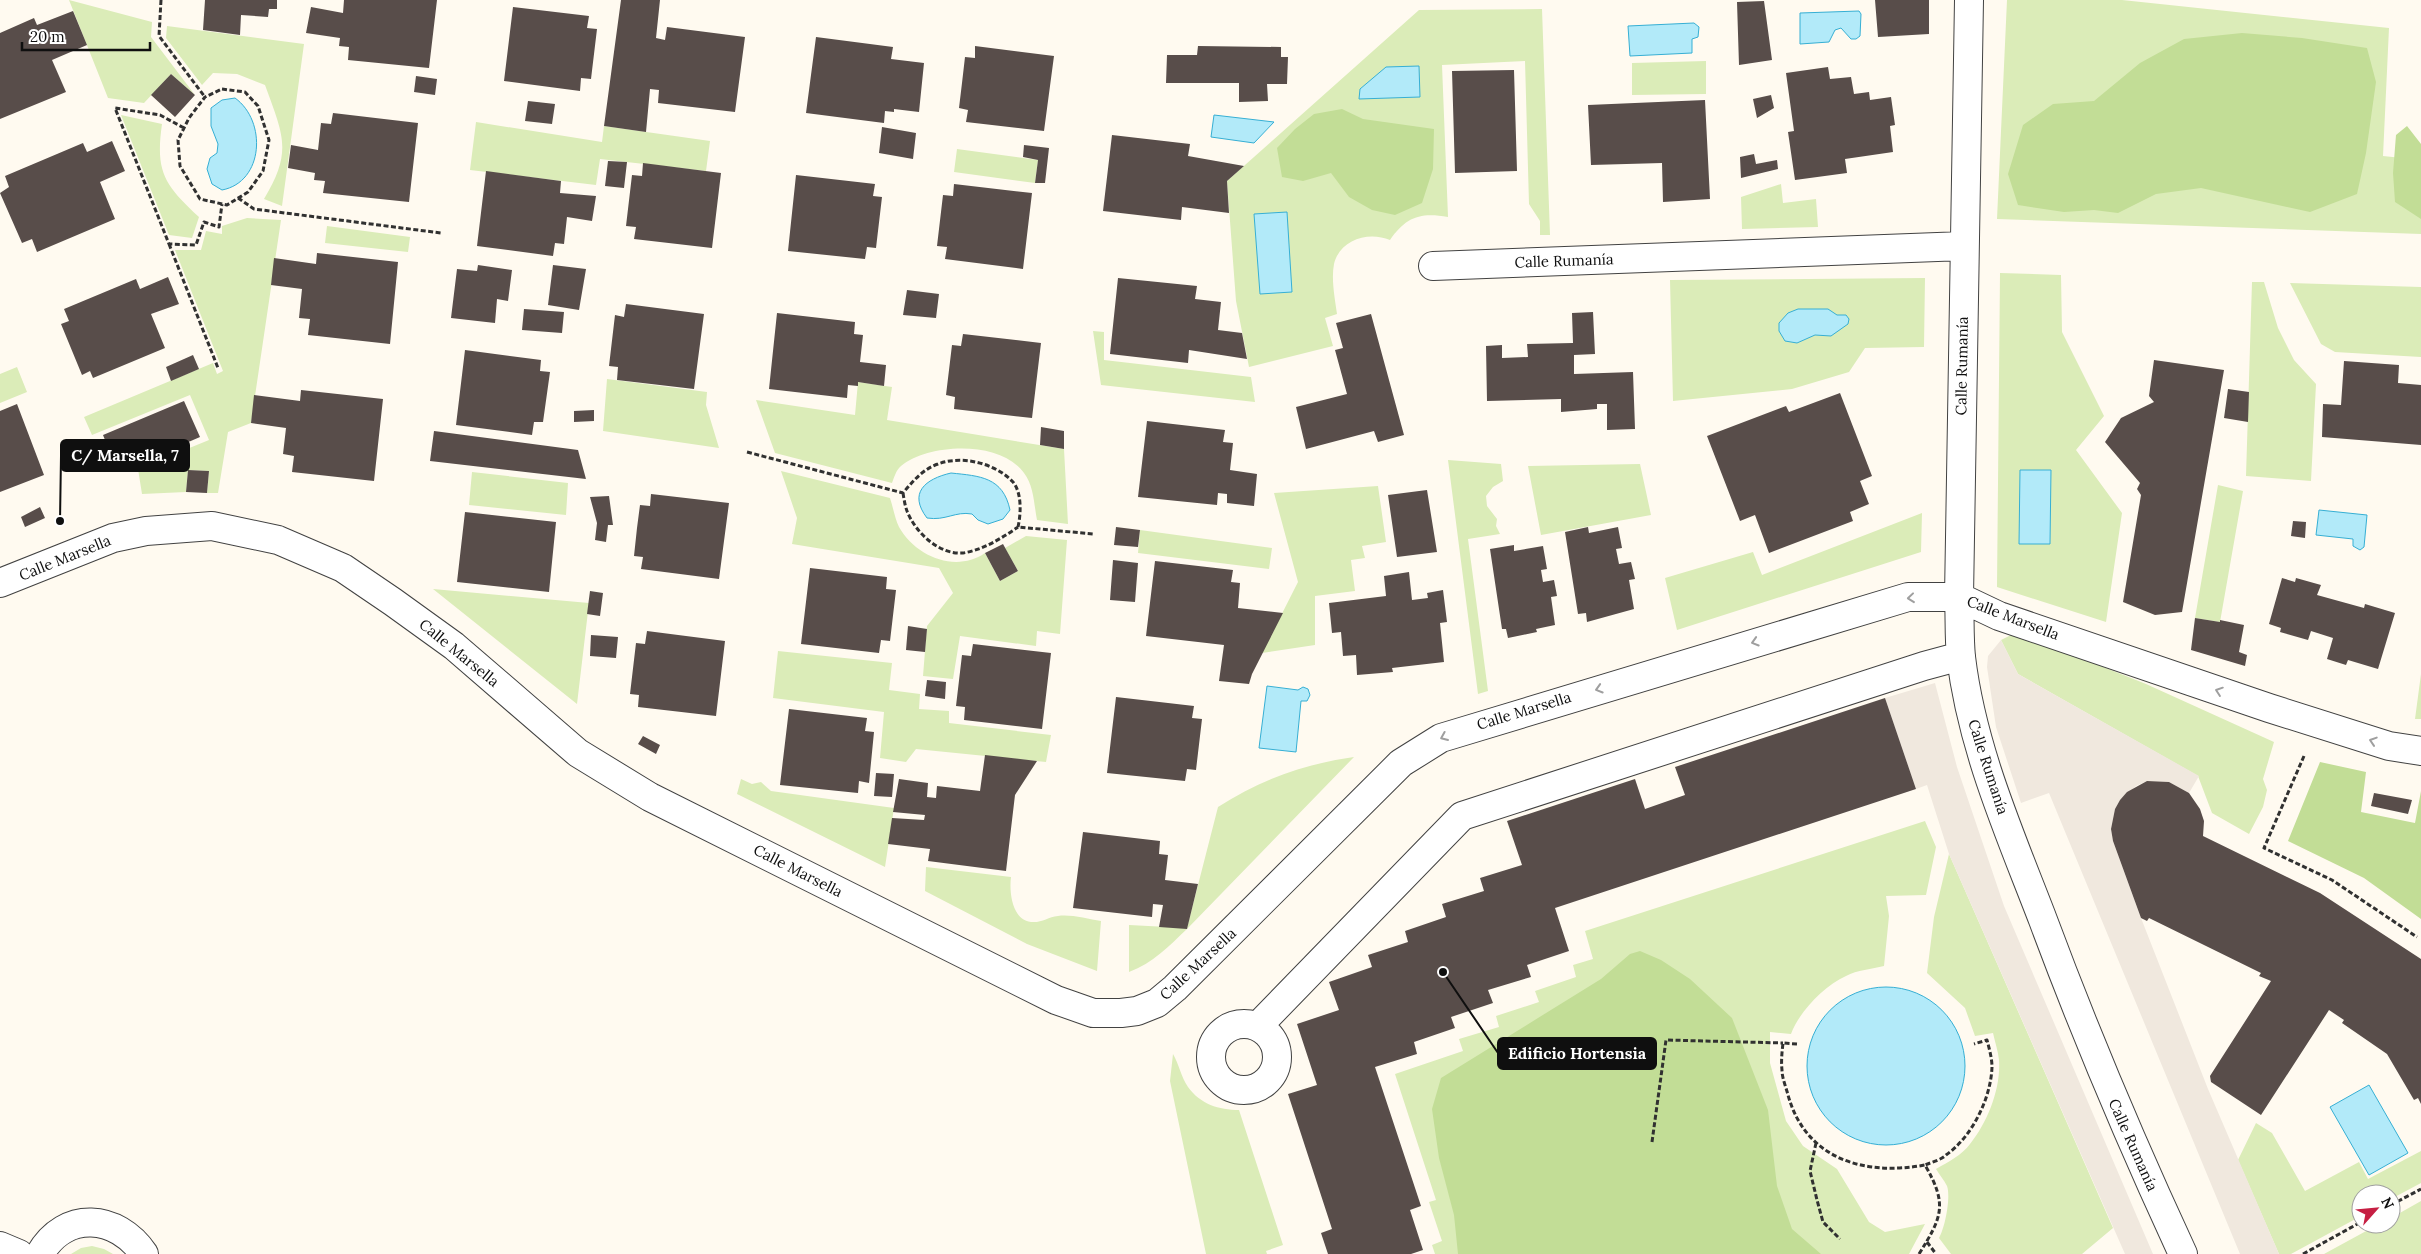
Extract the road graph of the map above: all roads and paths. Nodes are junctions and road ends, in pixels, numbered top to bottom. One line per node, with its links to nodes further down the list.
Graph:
1 (161, 0): 3 (path)
2 (1969, 0): 9 (street, Calle Rumanía)
3 (205, 97): 4 (path); 5 (path)
4 (184, 128): 6 (path); 8 (path)
5 (238, 198): 6 (path); 7 (path)
6 (222, 204): 8 (path)
7 (441, 233)
8 (169, 244): 11 (path)
9 (1964, 246): 10 (street, Calle Rumanía); 17 (street, Calle Rumanía)
10 (1433, 266)
11 (218, 368)
12 (747, 452): 13 (path)
13 (903, 493): 14 (path); 14 (path)
14 (1018, 527): 15 (path)
15 (1093, 534)
16 (0, 583): 17 (street, Calle Marsella, one-way to 16)
17 (1959, 597): 18 (street, Calle Rumanía); 19 (street, Calle Marsella, one-way to 17)
18 (1961, 656): 22 (street); 40 (street, Calle Rumanía)
19 (2318, 723): 20 (street, Calle Marsella, one-way to 19); 21 (path)
20 (2421, 751)
21 (2417, 937)
22 (1258, 1026)
23 (1782, 1043): 24 (path); 26 (path); 27 (path)
24 (1797, 1044)
25 (1974, 1044): 28 (path)
26 (1652, 1142)
27 (1816, 1142): 28 (path); 32 (path)
28 (1925, 1165): 33 (path)
29 (2421, 1189): 30 (path)
30 (2401, 1200)
31 (2351, 1228): 41 (path)
32 (1840, 1238)
33 (1927, 1242): 38 (path); 39 (path)
34 (0, 1246): 35 (street)
35 (19, 1254)
36 (40, 1254): 37 (street)
37 (144, 1254)
38 (1919, 1254)
39 (1936, 1254)
40 (2183, 1254)
41 (2303, 1254)

